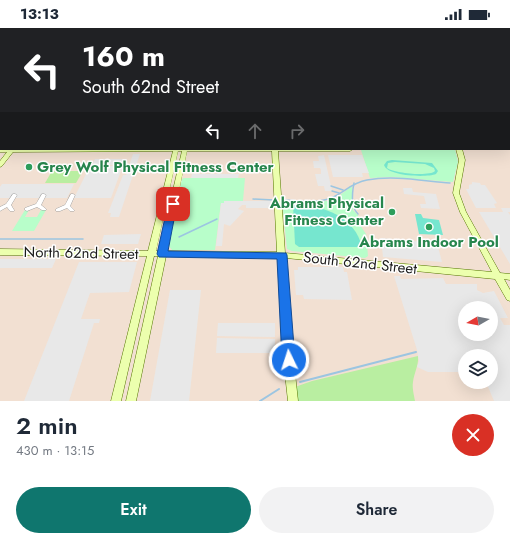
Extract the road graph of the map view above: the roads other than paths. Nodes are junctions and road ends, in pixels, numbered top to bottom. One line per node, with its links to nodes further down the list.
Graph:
1 (0, 150): 2 (street)
2 (12, 150): 7 (street)
3 (180, 150): 22 (street)
4 (180, 150): 21 (street)
5 (275, 150): 23 (street)
6 (459, 150): 24 (street)
7 (0, 165)
8 (16, 194): 12 (street)
9 (73, 194): 13 (street)
10 (44, 195): 11 (street)
11 (38, 205): 15 (street); 16 (street)
12 (8, 206): 14 (street); 17 (street)
13 (67, 206): 18 (street); 19 (street)
14 (0, 209)
15 (27, 209)
16 (44, 209)
17 (12, 210)
18 (58, 210)
19 (72, 210)
20 (0, 252): 21 (street, North 62nd Street)
21 (151, 254): 22 (street, North 62nd Street); 27 (street)
22 (162, 254): 23 (street, South 62nd Street); 28 (street)
23 (282, 255): 24 (street, South 62nd Street); 29 (street)
24 (498, 276): 25 (street, South 62nd Street); 26 (street)
25 (510, 277)
26 (510, 298)
27 (116, 401)
28 (130, 401)
29 (293, 401)

